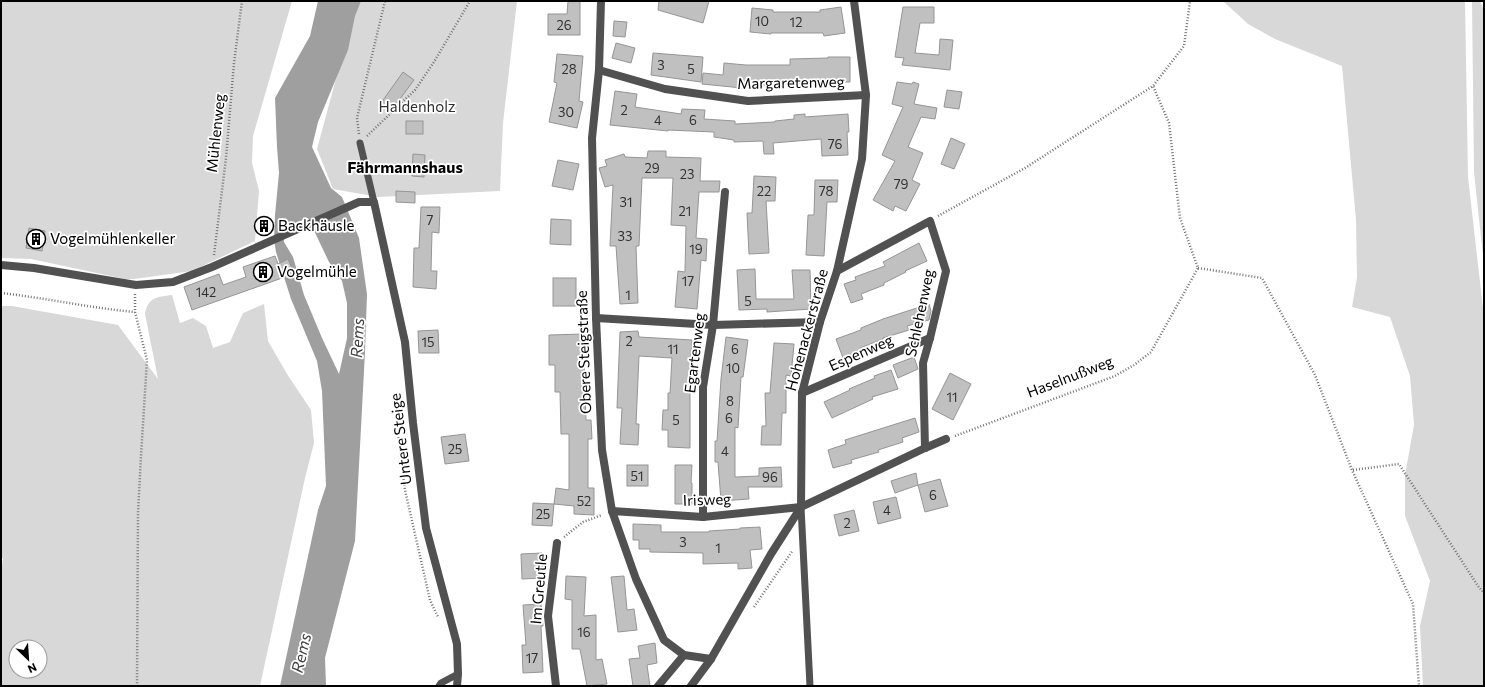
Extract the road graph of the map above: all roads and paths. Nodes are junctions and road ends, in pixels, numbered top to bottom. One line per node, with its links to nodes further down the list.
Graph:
1 (242, 1): 15 (path, Mühlenweg)
2 (385, 1): 10 (path)
3 (470, 1): 10 (path)
4 (600, 1): 7 (street, Obere Steigstraße)
5 (854, 1): 9 (street, Hohenackerstraße)
6 (1190, 1): 8 (path)
7 (600, 70): 9 (street, Margaretenweg); 21 (street, Obere Steigstraße)
8 (1153, 86): 13 (path); 16 (path)
9 (866, 95): 17 (street, Hohenackerstraße)
10 (360, 143): 12 (lane)
11 (724, 192): 23 (street, Egartenweg)
12 (374, 202): 15 (street); 38 (street, Untere Steige)
13 (930, 221): 17 (street); 24 (street, Schlehenweg)
14 (1, 265): 18 (street)
15 (212, 267): 18 (street)
16 (1198, 268): 26 (path, Haselnußweg); 28 (path)
17 (838, 271): 22 (street, Hohenackerstraße)
18 (136, 285): 20 (path)
19 (1, 293): 20 (path)
20 (135, 312): 39 (path)
21 (596, 318): 23 (street); 30 (street, Obere Steigstraße)
22 (820, 322): 23 (street); 25 (street, Hohenackerstraße)
23 (713, 325): 31 (street, Egartenweg)
24 (930, 338): 25 (street, Espenweg); 27 (street, Schlehenweg)
25 (802, 393): 29 (street, Hohenackerstraße)
26 (946, 440): 27 (street)
27 (925, 448): 29 (street)
28 (1352, 470): 34 (path); 46 (path)
29 (801, 506): 31 (street, Irisweg); 37 (street); 45 (lane)
30 (612, 511): 31 (street, Irisweg); 32 (path); 36 (street, Obere Steigstraße)
31 (703, 517)
32 (557, 542): 42 (street, Im Greutle)
33 (795, 547): 35 (path)
34 (1484, 593)
35 (753, 609)
36 (684, 655): 37 (street, Obere Steigstraße); 43 (street)
37 (711, 659): 44 (street)
38 (458, 674): 40 (lane); 41 (street, Untere Steige)
39 (137, 686)
40 (439, 686)
41 (457, 686)
42 (556, 686)
43 (658, 686)
44 (691, 686)
45 (810, 686)
46 (1419, 686)

